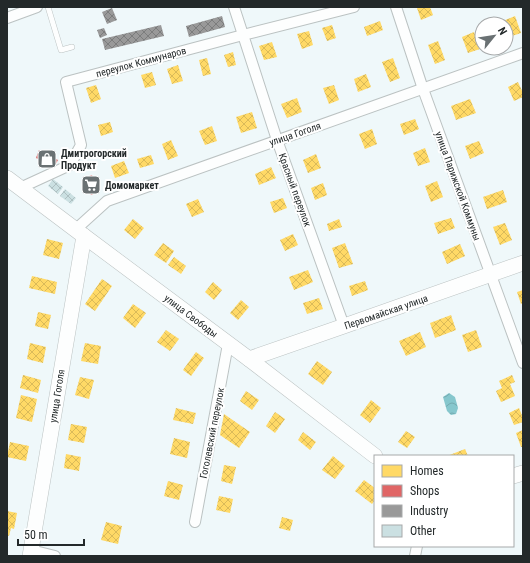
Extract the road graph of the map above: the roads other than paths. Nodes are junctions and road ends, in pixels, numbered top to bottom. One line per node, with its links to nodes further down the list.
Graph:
1 (37, 7): 6 (street)
2 (48, 7): 8 (lane)
3 (234, 7): 7 (street, Красный переулок)
4 (354, 7): 7 (street, переулок Коммунаров)
5 (396, 7): 10 (street, улица Парижской Коммуны)
6 (7, 18)
7 (243, 35): 11 (street, Красный переулок); 13 (street, переулок Коммунаров)
8 (72, 47)
9 (523, 53): 10 (street, улица Гоголя)
10 (423, 89): 11 (street, улица Гоголя); 16 (street, улица Парижской Коммуны)
11 (278, 140): 14 (street, улица Гоголя); 17 (street, Красный переулок)
12 (7, 178): 13 (street, улица Свободы)
13 (20, 188): 14 (street, улица Свободы)
14 (79, 233): 18 (street, улица Свободы); 23 (street, улица Гоголя)
15 (523, 264): 16 (street, Первомайская улица)
16 (491, 275): 17 (street, Первомайская улица); 20 (street, улица Парижской Коммуны)
17 (344, 326): 19 (street, Первомайская улица)
18 (228, 344): 19 (street, улица Свободы); 22 (street, Гоголевский переулок)
19 (249, 359): 21 (street, улица Свободы)
20 (523, 364)
21 (374, 455)
22 (195, 522)
23 (31, 553): 24 (street)
24 (55, 556)

